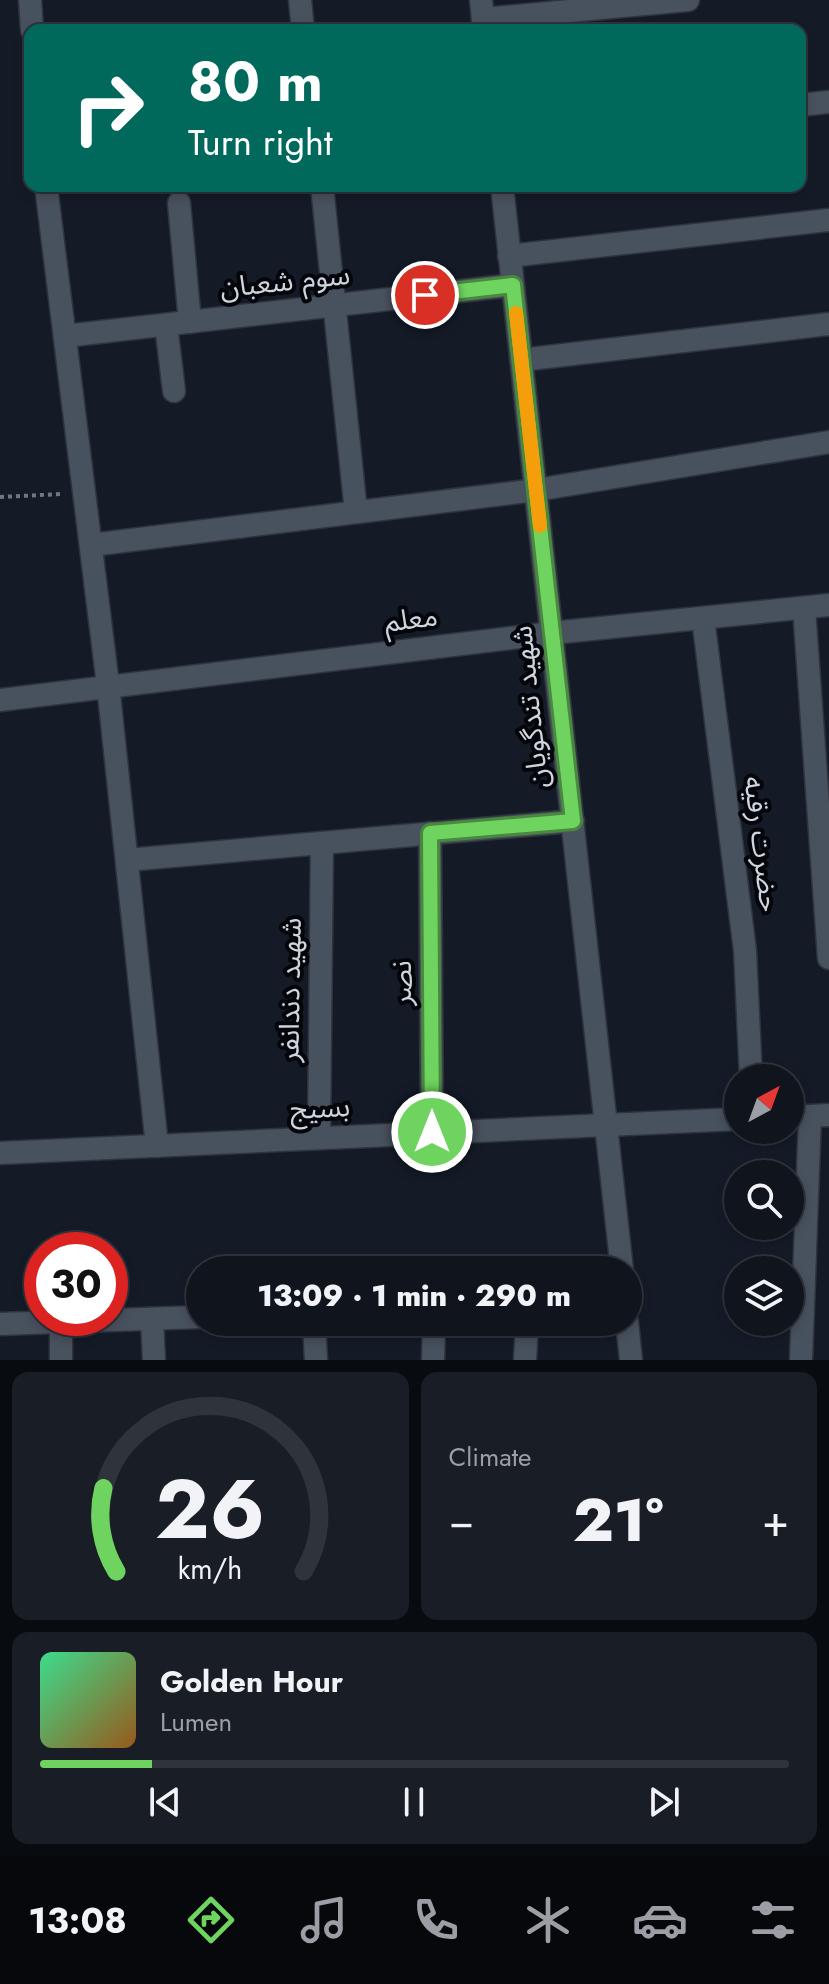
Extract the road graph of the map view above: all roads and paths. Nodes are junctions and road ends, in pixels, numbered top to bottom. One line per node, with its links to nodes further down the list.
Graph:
1 (30, 0): 5 (street)
2 (300, 0): 6 (street)
3 (688, 0): 4 (street)
4 (483, 16)
5 (32, 24)
6 (302, 24)
7 (829, 102): 8 (street)
8 (806, 104)
9 (47, 192): 20 (street)
10 (323, 192): 16 (street)
11 (503, 192): 14 (street, شهید تندگویان)
12 (179, 203): 17 (street)
13 (829, 220): 14 (street)
14 (509, 256): 15 (street, شهید تندگویان)
15 (513, 285): 16 (street, سوم شعبان); 21 (street, شهید تندگویان)
16 (337, 306): 17 (street, سوم شعبان); 27 (street)
17 (190, 322): 19 (street, سوم شعبان)
18 (829, 324): 21 (street)
19 (166, 325): 20 (street, سوم شعبان); 22 (street)
20 (65, 336): 25 (street)
21 (521, 360): 24 (street, شهید تندگویان)
22 (174, 391)
23 (829, 442): 24 (street)
24 (536, 490): 27 (street); 32 (street, شهید تندگویان)
25 (84, 493): 26 (path); 28 (street)
26 (0, 497)
27 (356, 512): 28 (street)
28 (91, 545): 33 (street)
29 (829, 605): 30 (street, معلم)
30 (804, 608): 31 (street, معلم); 39 (street)
31 (703, 618): 32 (street, معلم); 40 (street, حضرت رقیه)
32 (552, 633): 33 (street, معلم); 35 (street, شهید تندگویان)
33 (108, 685): 34 (street, معلم); 38 (street)
34 (0, 700)
35 (573, 821): 36 (street); 43 (street, شهید تندگویان)
36 (430, 833): 37 (street); 44 (street, نصر)
37 (322, 843): 38 (street); 45 (street, شهید دندانفر)
38 (127, 860): 46 (street)
39 (829, 958)
40 (750, 1064)
41 (810, 1116): 65 (street)
42 (724, 1120): 43 (street, بسیج)
43 (607, 1124): 44 (street, بسیج); 48 (street, شهید تندگویان)
44 (432, 1132): 45 (street, بسیج)
45 (319, 1138): 46 (street, بسیج)
46 (157, 1146): 47 (street, بسیج)
47 (0, 1153)
48 (621, 1256)
49 (186, 1318): 50 (street)
50 (152, 1319): 51 (street); 60 (street)
51 (128, 1320)
52 (24, 1323): 53 (street)
53 (0, 1324)
54 (61, 1336): 59 (street)
55 (315, 1336): 61 (street)
56 (434, 1336): 62 (street)
57 (526, 1336): 63 (street)
58 (628, 1336): 64 (street)
59 (61, 1360)
60 (154, 1360)
61 (316, 1360)
62 (433, 1360)
63 (525, 1360)
64 (631, 1360)
65 (801, 1360)

